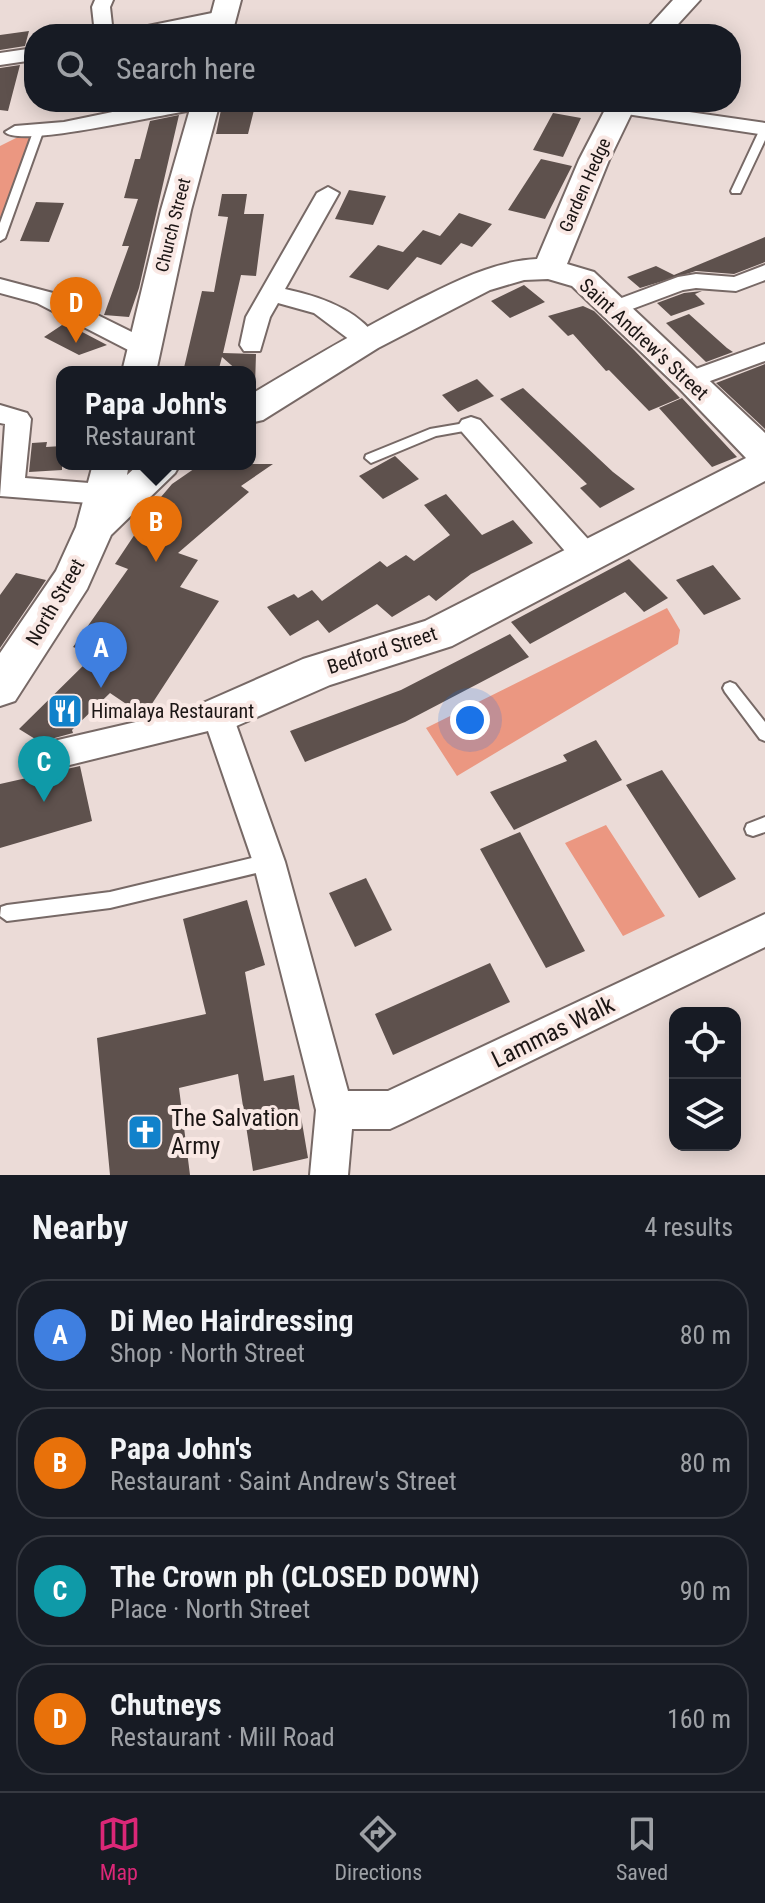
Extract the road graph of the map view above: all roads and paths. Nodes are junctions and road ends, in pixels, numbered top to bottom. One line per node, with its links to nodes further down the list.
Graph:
1 (104, 0): 4 (street)
2 (687, 0): 6 (street)
3 (223, 17): 5 (street)
4 (103, 24)
5 (186, 24)
6 (664, 24)
7 (24, 55): 8 (street)
8 (0, 59)
9 (143, 112): 15 (street)
10 (203, 112): 27 (street, Church Street)
11 (618, 112): 19 (street, Garden Hedge)
12 (663, 112): 13 (street)
13 (765, 129): 16 (lane)
14 (15, 132): 15 (street)
15 (38, 132): 18 (lane)
16 (736, 191)
17 (328, 193): 22 (street)
18 (0, 238)
19 (549, 269): 23 (street, Saint Andrew's Street); 24 (street, Saint Andrew's Street)
20 (765, 272): 23 (street)
21 (0, 286): 27 (street)
22 (270, 294): 24 (street); 25 (street)
23 (616, 308): 28 (street, Saint Andrew's Street)
24 (366, 340): 29 (street, Saint Andrew's Street)
25 (252, 345)
26 (765, 352): 28 (street)
27 (143, 360)
28 (691, 380): 32 (street, Saint Andrew's Street)
29 (256, 407)
30 (0, 414): 36 (street)
31 (471, 426): 33 (lane); 38 (street)
32 (765, 455)
33 (371, 458)
34 (765, 465): 38 (street, Bedford Street)
35 (151, 470): 37 (street)
36 (6, 486): 37 (street)
37 (103, 495): 39 (street, North Street)
38 (587, 557): 41 (street, Bedford Street)
39 (0, 688)
40 (730, 688): 42 (lane)
41 (218, 716): 43 (street); 44 (street)
42 (765, 734)
43 (45, 757)
44 (269, 862): 45 (lane); 47 (street)
45 (7, 913)
46 (765, 930): 47 (street, Lammas Walk)
47 (335, 1110): 48 (street)
48 (329, 1175)

